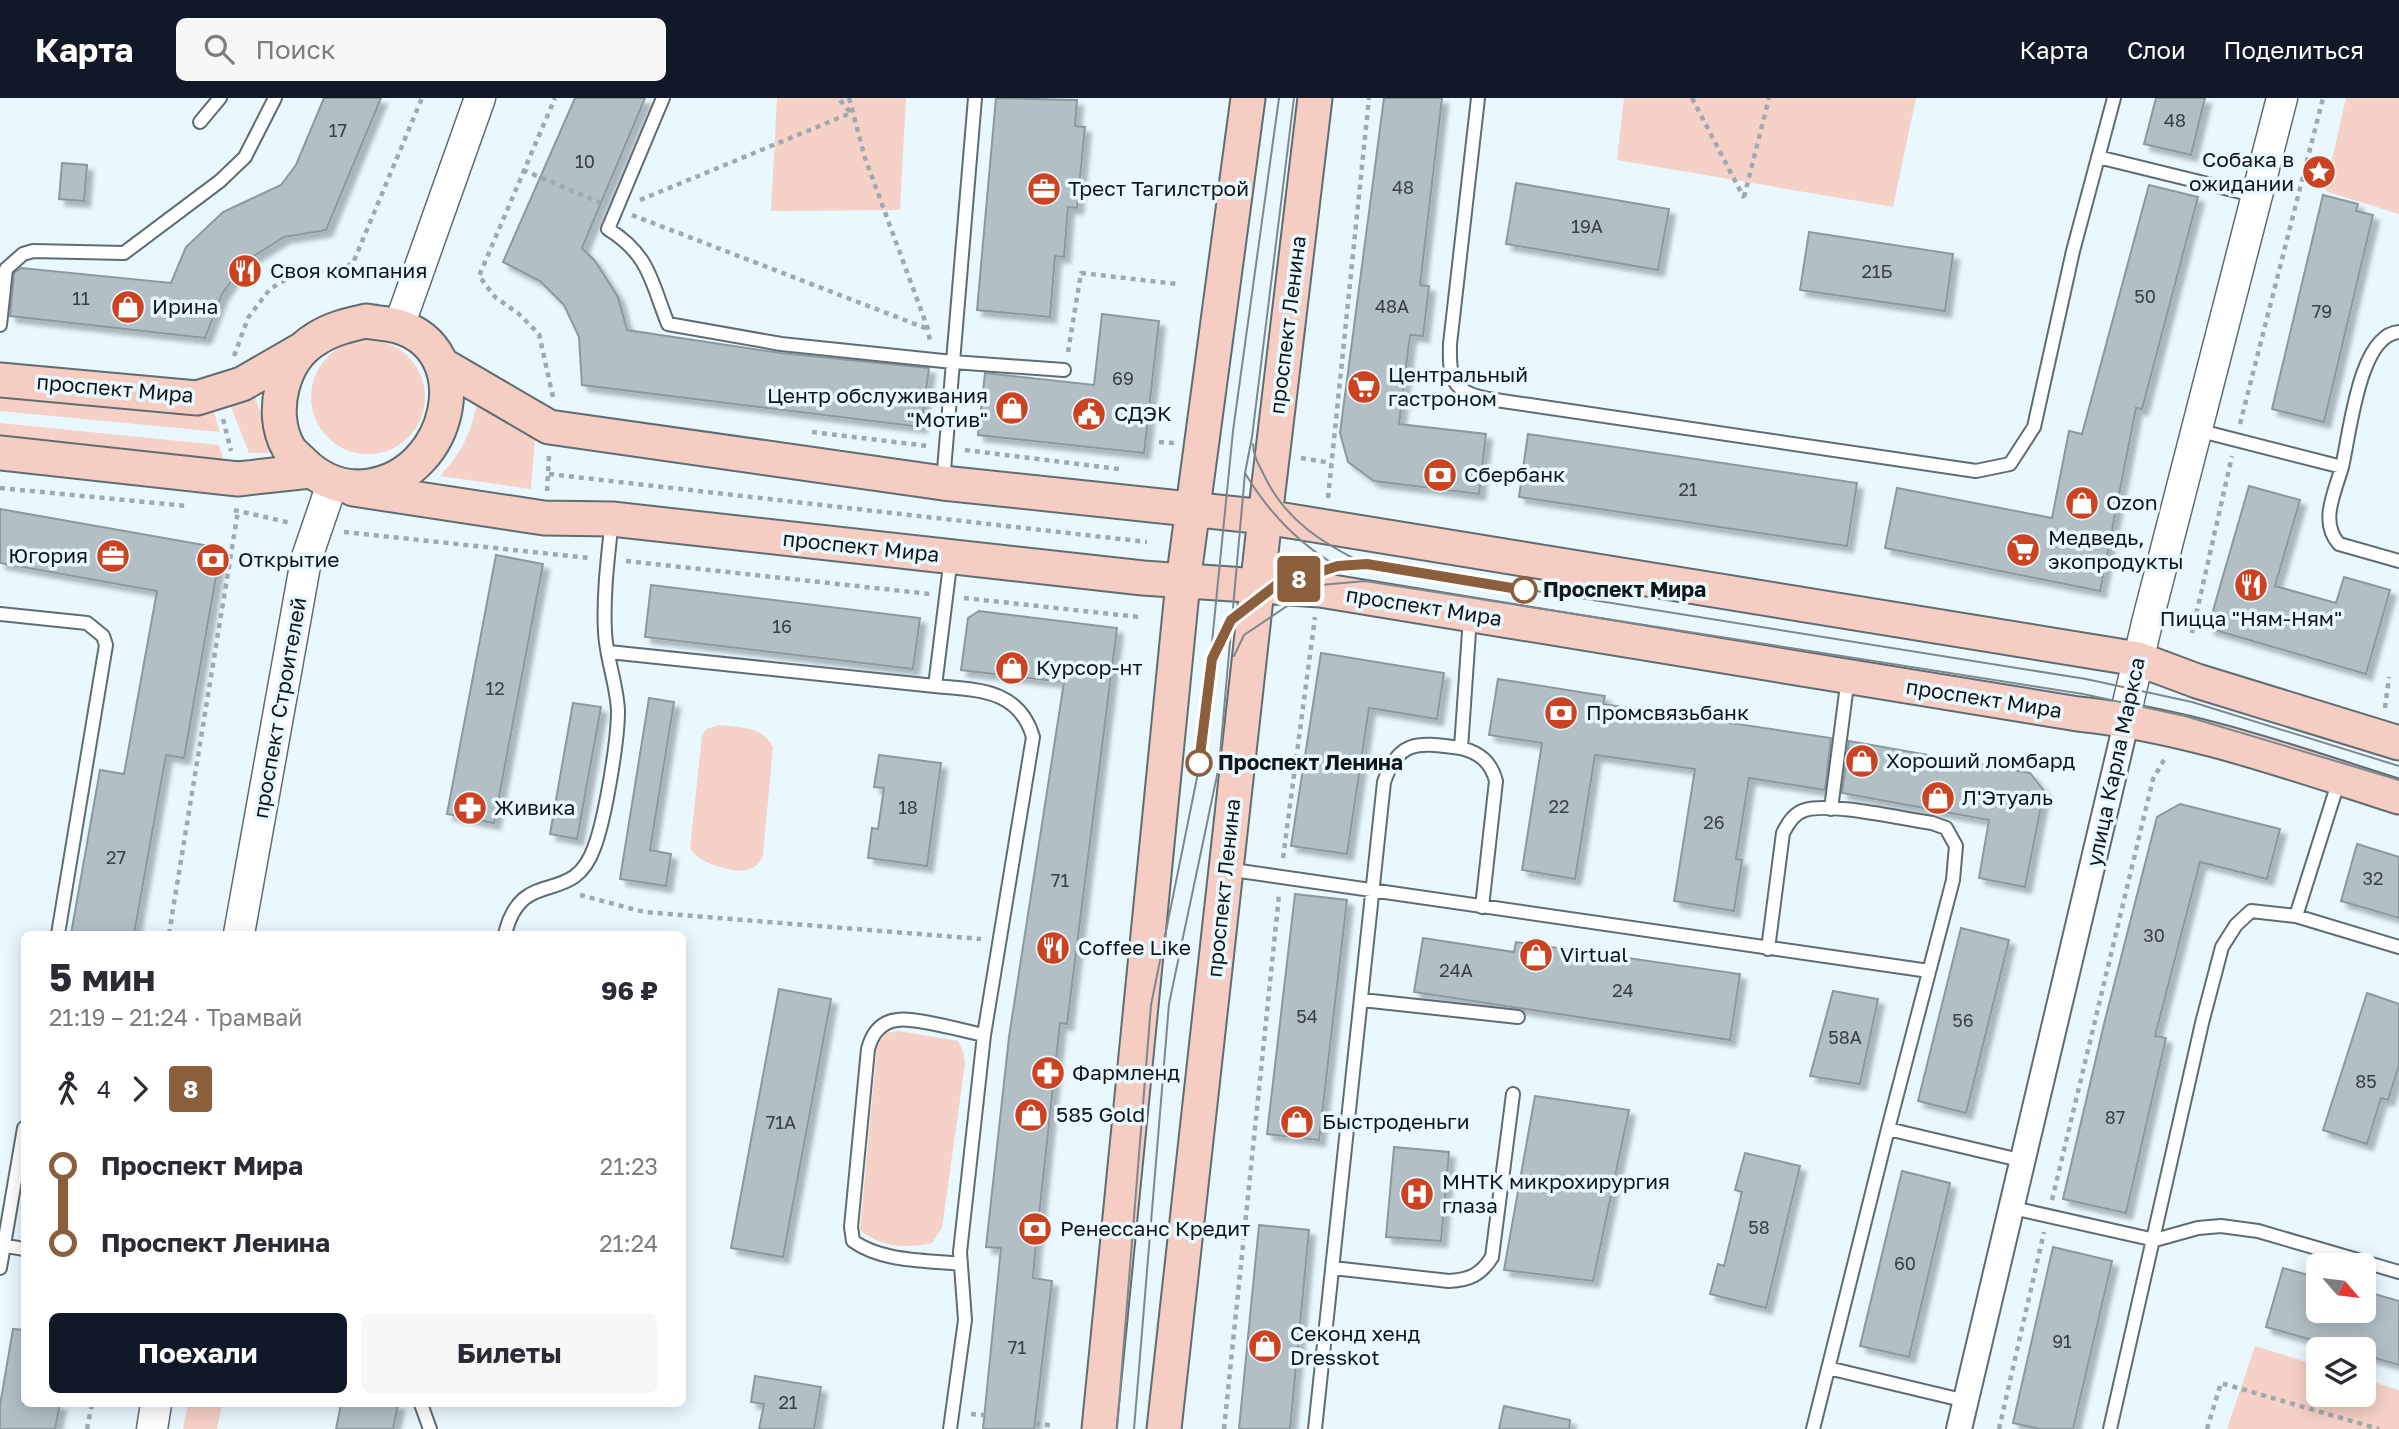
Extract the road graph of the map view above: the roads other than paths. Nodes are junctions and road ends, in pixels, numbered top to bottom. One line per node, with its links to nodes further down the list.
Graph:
1 (220, 98): 11 (lane)
2 (275, 98): 14 (lane)
3 (480, 98): 15 (street)
4 (663, 98): 18 (lane)
5 (975, 98): 18 (lane)
6 (1248, 98): 27 (main road)
7 (1315, 98): 28 (main road, проспект Ленина)
8 (1478, 98): 12 (lane)
9 (2114, 98): 12 (lane)
10 (2282, 98): 13 (street, улица Карла Маркса)
11 (200, 122)
12 (2098, 157): 13 (lane)
13 (2257, 196): 22 (street, улица Карла Маркса)
14 (0, 325)
15 (399, 326): 17 (main road); 19 (main road)
16 (2399, 332): 24 (lane)
17 (303, 349): 21 (main road, проспект Мира); 25 (main road)
18 (953, 362): 20 (lane); 26 (lane)
19 (441, 364): 25 (main road); 26 (main road)
20 (1065, 370)
21 (0, 380)
22 (2197, 430): 24 (lane); 37 (street, улица Карла Маркса)
23 (0, 453): 25 (main road, проспект Мира)
24 (2342, 467): 31 (lane)
25 (332, 481): 29 (main road, проспект Мира); 51 (street, проспект Строителей)
26 (943, 483): 27 (main road)
27 (1192, 510): 28 (main road); 32 (main road)
28 (1265, 517): 33 (main road, проспект Ленина); 37 (main road)
29 (612, 519): 30 (main road, проспект Мира); 36 (lane)
30 (951, 557): 32 (main road, проспект Мира); 39 (lane)
31 (2399, 561)
32 (1183, 582): 33 (main road, проспект Мира); 78 (main road)
33 (1258, 585): 34 (main road, проспект Мира); 46 (main road, проспект Ленина)
34 (1470, 613): 38 (main road, проспект Мира); 42 (lane)
35 (0, 614): 50 (lane)
36 (609, 652): 39 (lane); 52 (lane)
37 (2138, 659): 40 (street, улица Карла Маркса); 41 (main road)
38 (1848, 677): 40 (main road, проспект Мира); 45 (lane)
39 (935, 686): 58 (lane)
40 (2127, 719): 43 (main road, проспект Мира); 62 (street, улица Карла Маркса)
41 (2399, 743)
42 (1461, 748): 47 (lane); 48 (lane)
43 (2340, 778): 44 (main road, проспект Мира); 49 (lane)
44 (2399, 797)
45 (1831, 809): 54 (lane); 55 (lane)
46 (1226, 869): 47 (lane); 79 (main road, проспект Ленина)
47 (1373, 891): 48 (lane); 56 (lane)
48 (1482, 907): 54 (lane)
49 (2297, 916): 53 (lane); 64 (lane)
50 (58, 931)
51 (240, 931)
52 (506, 931)
53 (2399, 947)
54 (1768, 949): 55 (lane)
55 (1929, 971): 60 (lane)
56 (1362, 1000): 57 (lane); 69 (lane)
57 (1518, 1017)
58 (984, 1035): 67 (lane); 67 (lane)
59 (1513, 1094): 69 (lane)
60 (1888, 1129): 62 (lane); 71 (lane)
61 (21, 1144): 65 (lane)
62 (2024, 1161): 63 (street, улица Карла Маркса)
63 (2013, 1208): 64 (lane); 72 (street, улица Карла Маркса)
64 (2155, 1240): 70 (lane); 83 (lane)
65 (2, 1245): 66 (lane); 68 (lane)
66 (21, 1248)
67 (961, 1264): 77 (lane)
68 (0, 1268)
69 (1333, 1268): 80 (lane)
70 (2399, 1272)
71 (1828, 1368): 72 (lane); 81 (lane)
72 (1966, 1401): 82 (street, улица Карла Маркса)
73 (156, 1407): 75 (street)
74 (422, 1407): 76 (lane)
75 (152, 1429)
76 (430, 1429)
77 (950, 1429)
78 (1099, 1429)
79 (1164, 1429)
80 (1315, 1429)
81 (1813, 1429)
82 (1959, 1429)
83 (2110, 1429)

